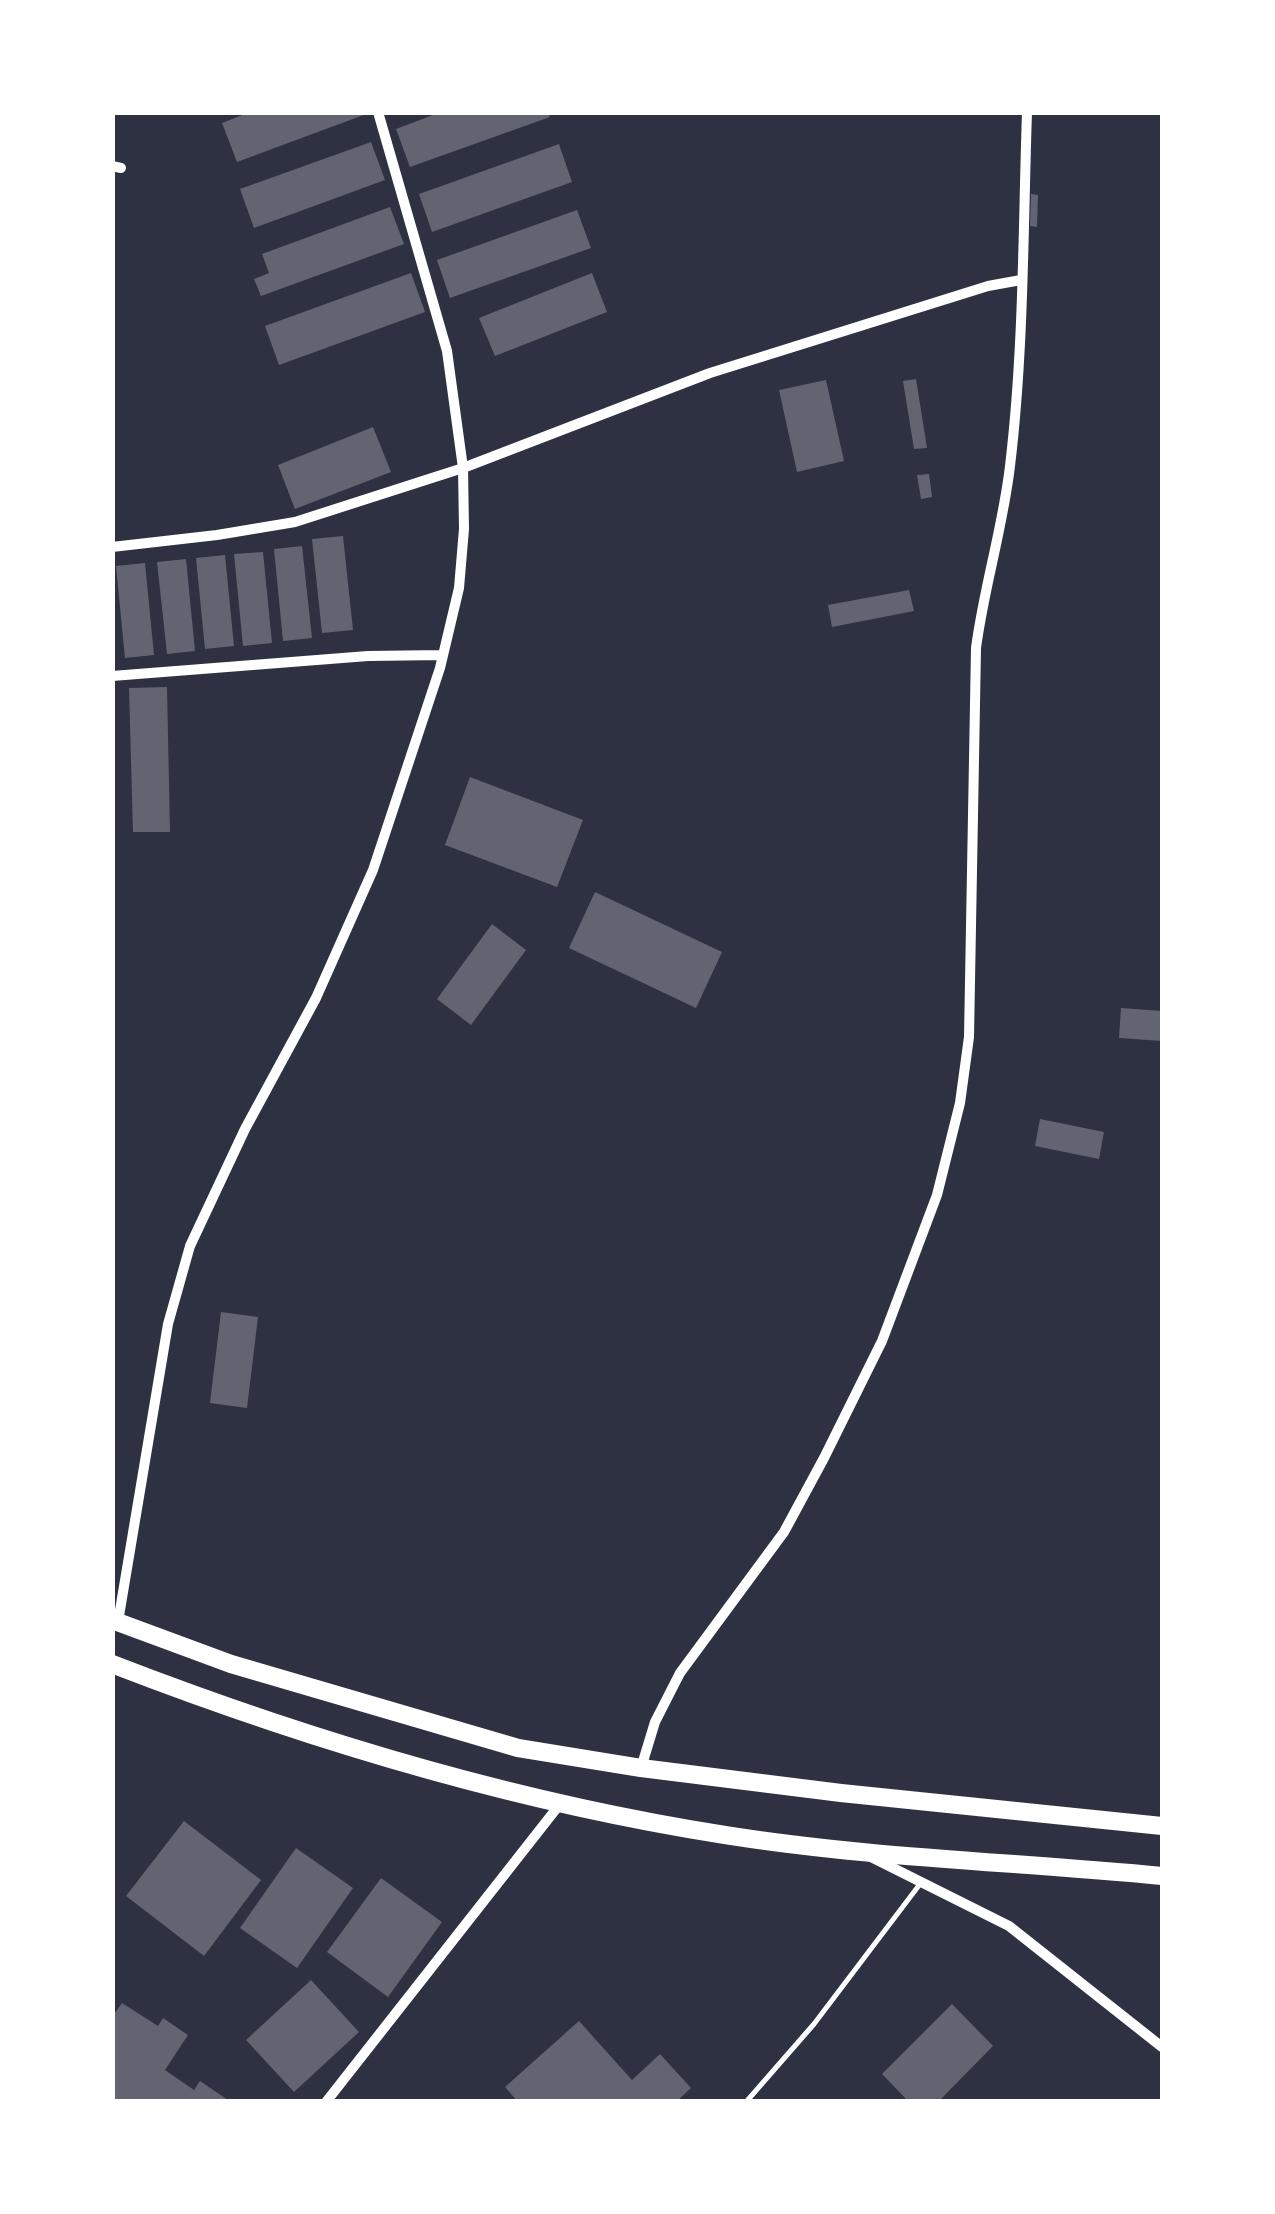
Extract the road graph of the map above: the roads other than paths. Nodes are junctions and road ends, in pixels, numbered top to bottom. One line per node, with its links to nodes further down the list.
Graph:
1 (378, 112): 4 (street)
2 (1028, 112): 3 (street)
3 (1021, 280): 4 (street); 10 (street)
4 (464, 468): 5 (street); 6 (street)
5 (112, 547)
6 (442, 655): 7 (street); 8 (street)
7 (112, 676)
8 (115, 1621): 10 (highway)
9 (112, 1664): 11 (highway)
10 (641, 1768): 12 (highway)
11 (560, 1804): 13 (highway); 17 (street)
12 (1162, 1826)
13 (856, 1850): 14 (highway); 15 (street)
14 (1162, 1876)
15 (922, 1882): 16 (street); 18 (lane)
16 (1162, 2046)
17 (326, 2102)
18 (746, 2102)

